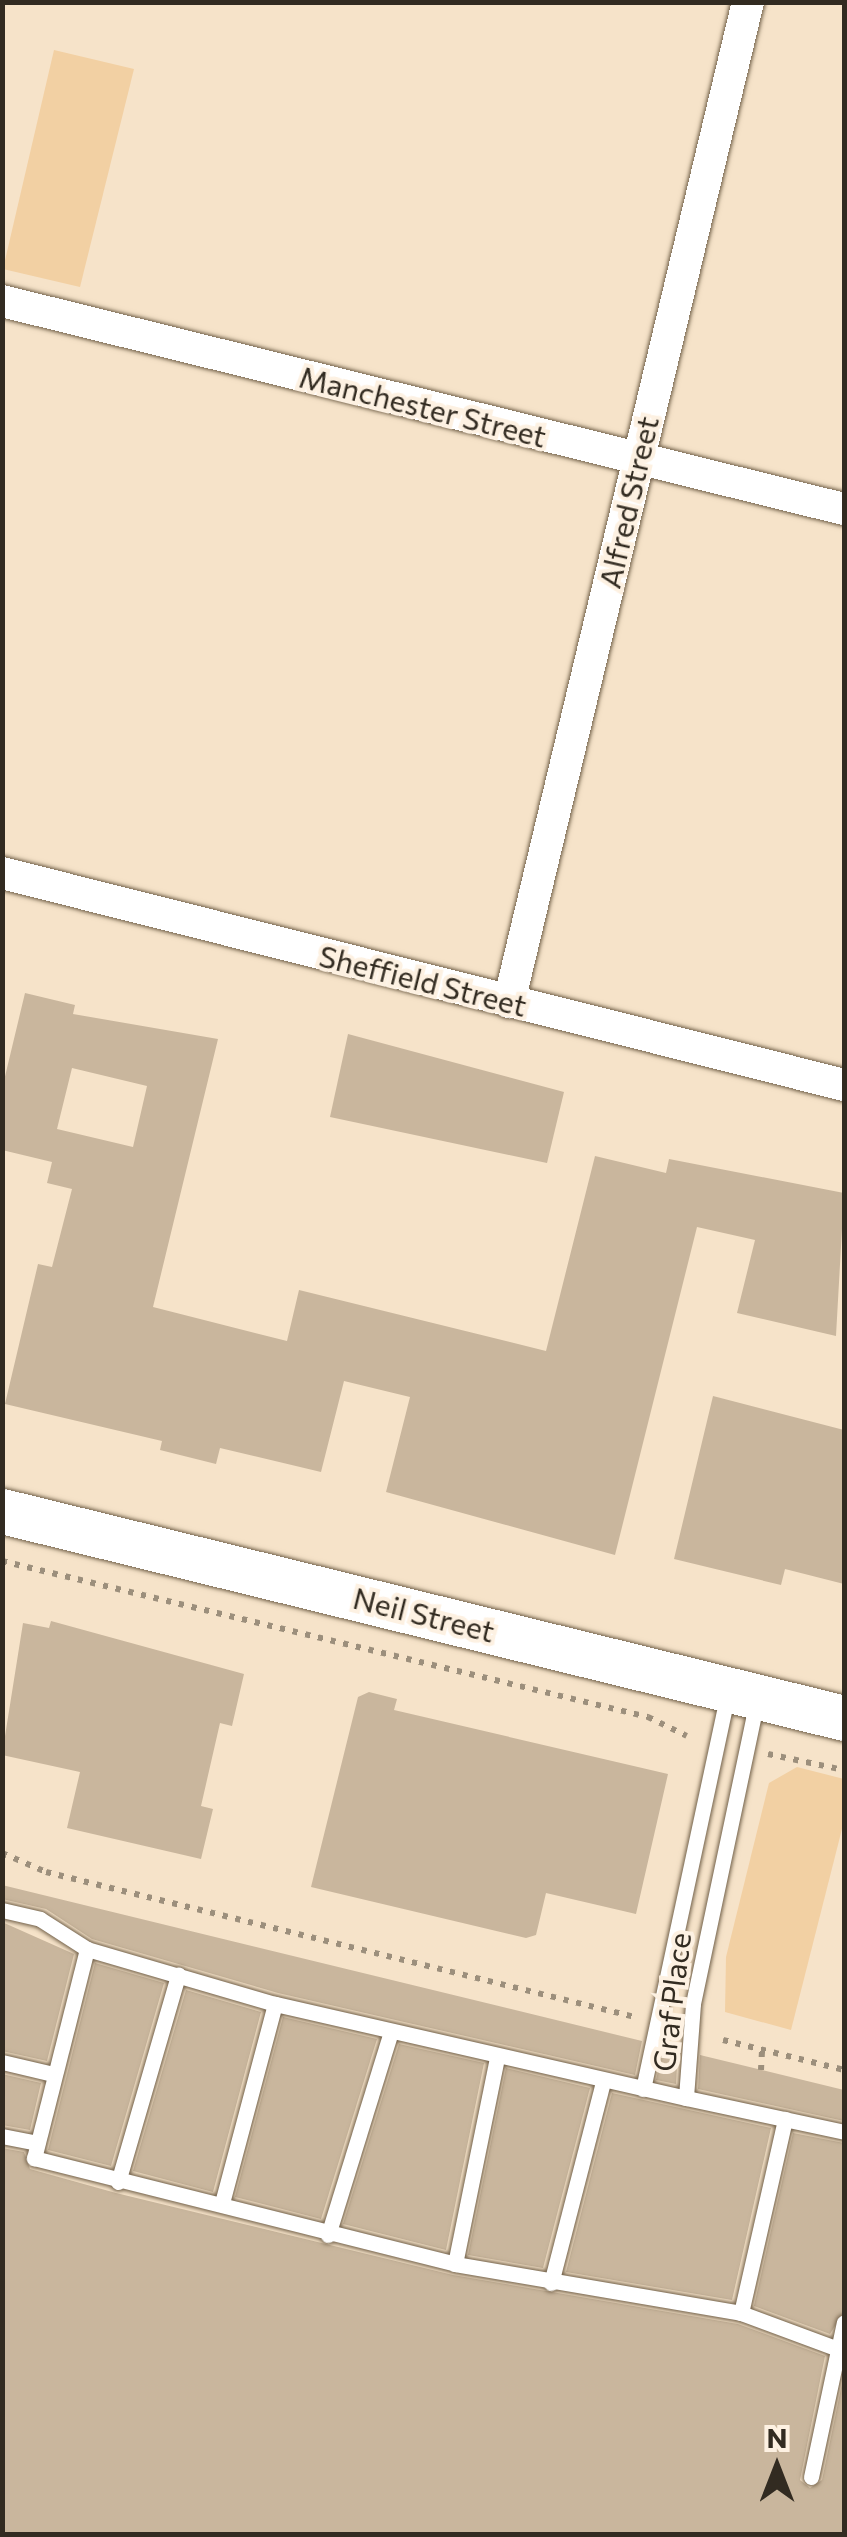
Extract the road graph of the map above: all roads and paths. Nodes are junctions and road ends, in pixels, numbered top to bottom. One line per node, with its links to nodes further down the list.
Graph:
1 (748, 2): 3 (street, Alfred Street)
2 (2, 301): 3 (street, Manchester Street)
3 (638, 459): 4 (street, Manchester Street); 6 (street, Alfred Street)
4 (844, 508)
5 (2, 874): 6 (street, Sheffield Street)
6 (509, 1002): 7 (street, Sheffield Street)
7 (844, 1085)
8 (2, 1510): 10 (main road, Neil Street)
9 (2, 1561): 12 (path, Neil Street)
10 (743, 1693): 11 (main road, Neil Street); 30 (lane, Graf Place); 31 (lane, Graf Place)
11 (844, 1718)
12 (688, 1736)
13 (760, 1754): 14 (path)
14 (844, 1770)
15 (2, 1853): 20 (path)
16 (2, 1910): 17 (lane)
17 (87, 1949): 18 (lane); 28 (lane)
18 (178, 1975): 19 (lane); 36 (lane)
19 (274, 2004): 21 (lane); 37 (lane)
20 (640, 2018)
21 (390, 2032): 24 (lane); 38 (lane)
22 (722, 2040): 23 (path)
23 (762, 2050): 26 (path); 27 (path)
24 (497, 2057): 29 (lane); 39 (lane)
25 (2, 2062): 28 (lane)
26 (761, 2070)
27 (844, 2070)
28 (53, 2074): 35 (lane)
29 (603, 2082): 30 (lane); 40 (lane)
30 (643, 2089): 31 (lane)
31 (686, 2098): 32 (lane, Graf Place)
32 (786, 2119): 33 (lane, Graf Place); 41 (lane)
33 (844, 2132)
34 (2, 2136): 35 (lane)
35 (37, 2143): 36 (lane)
36 (118, 2182): 37 (lane)
37 (222, 2203): 38 (lane)
38 (328, 2235): 39 (lane)
39 (456, 2264): 40 (lane)
40 (551, 2283): 41 (lane)
41 (741, 2313): 43 (lane)
42 (844, 2322): 43 (lane)
43 (842, 2351): 44 (lane)
44 (811, 2477)

